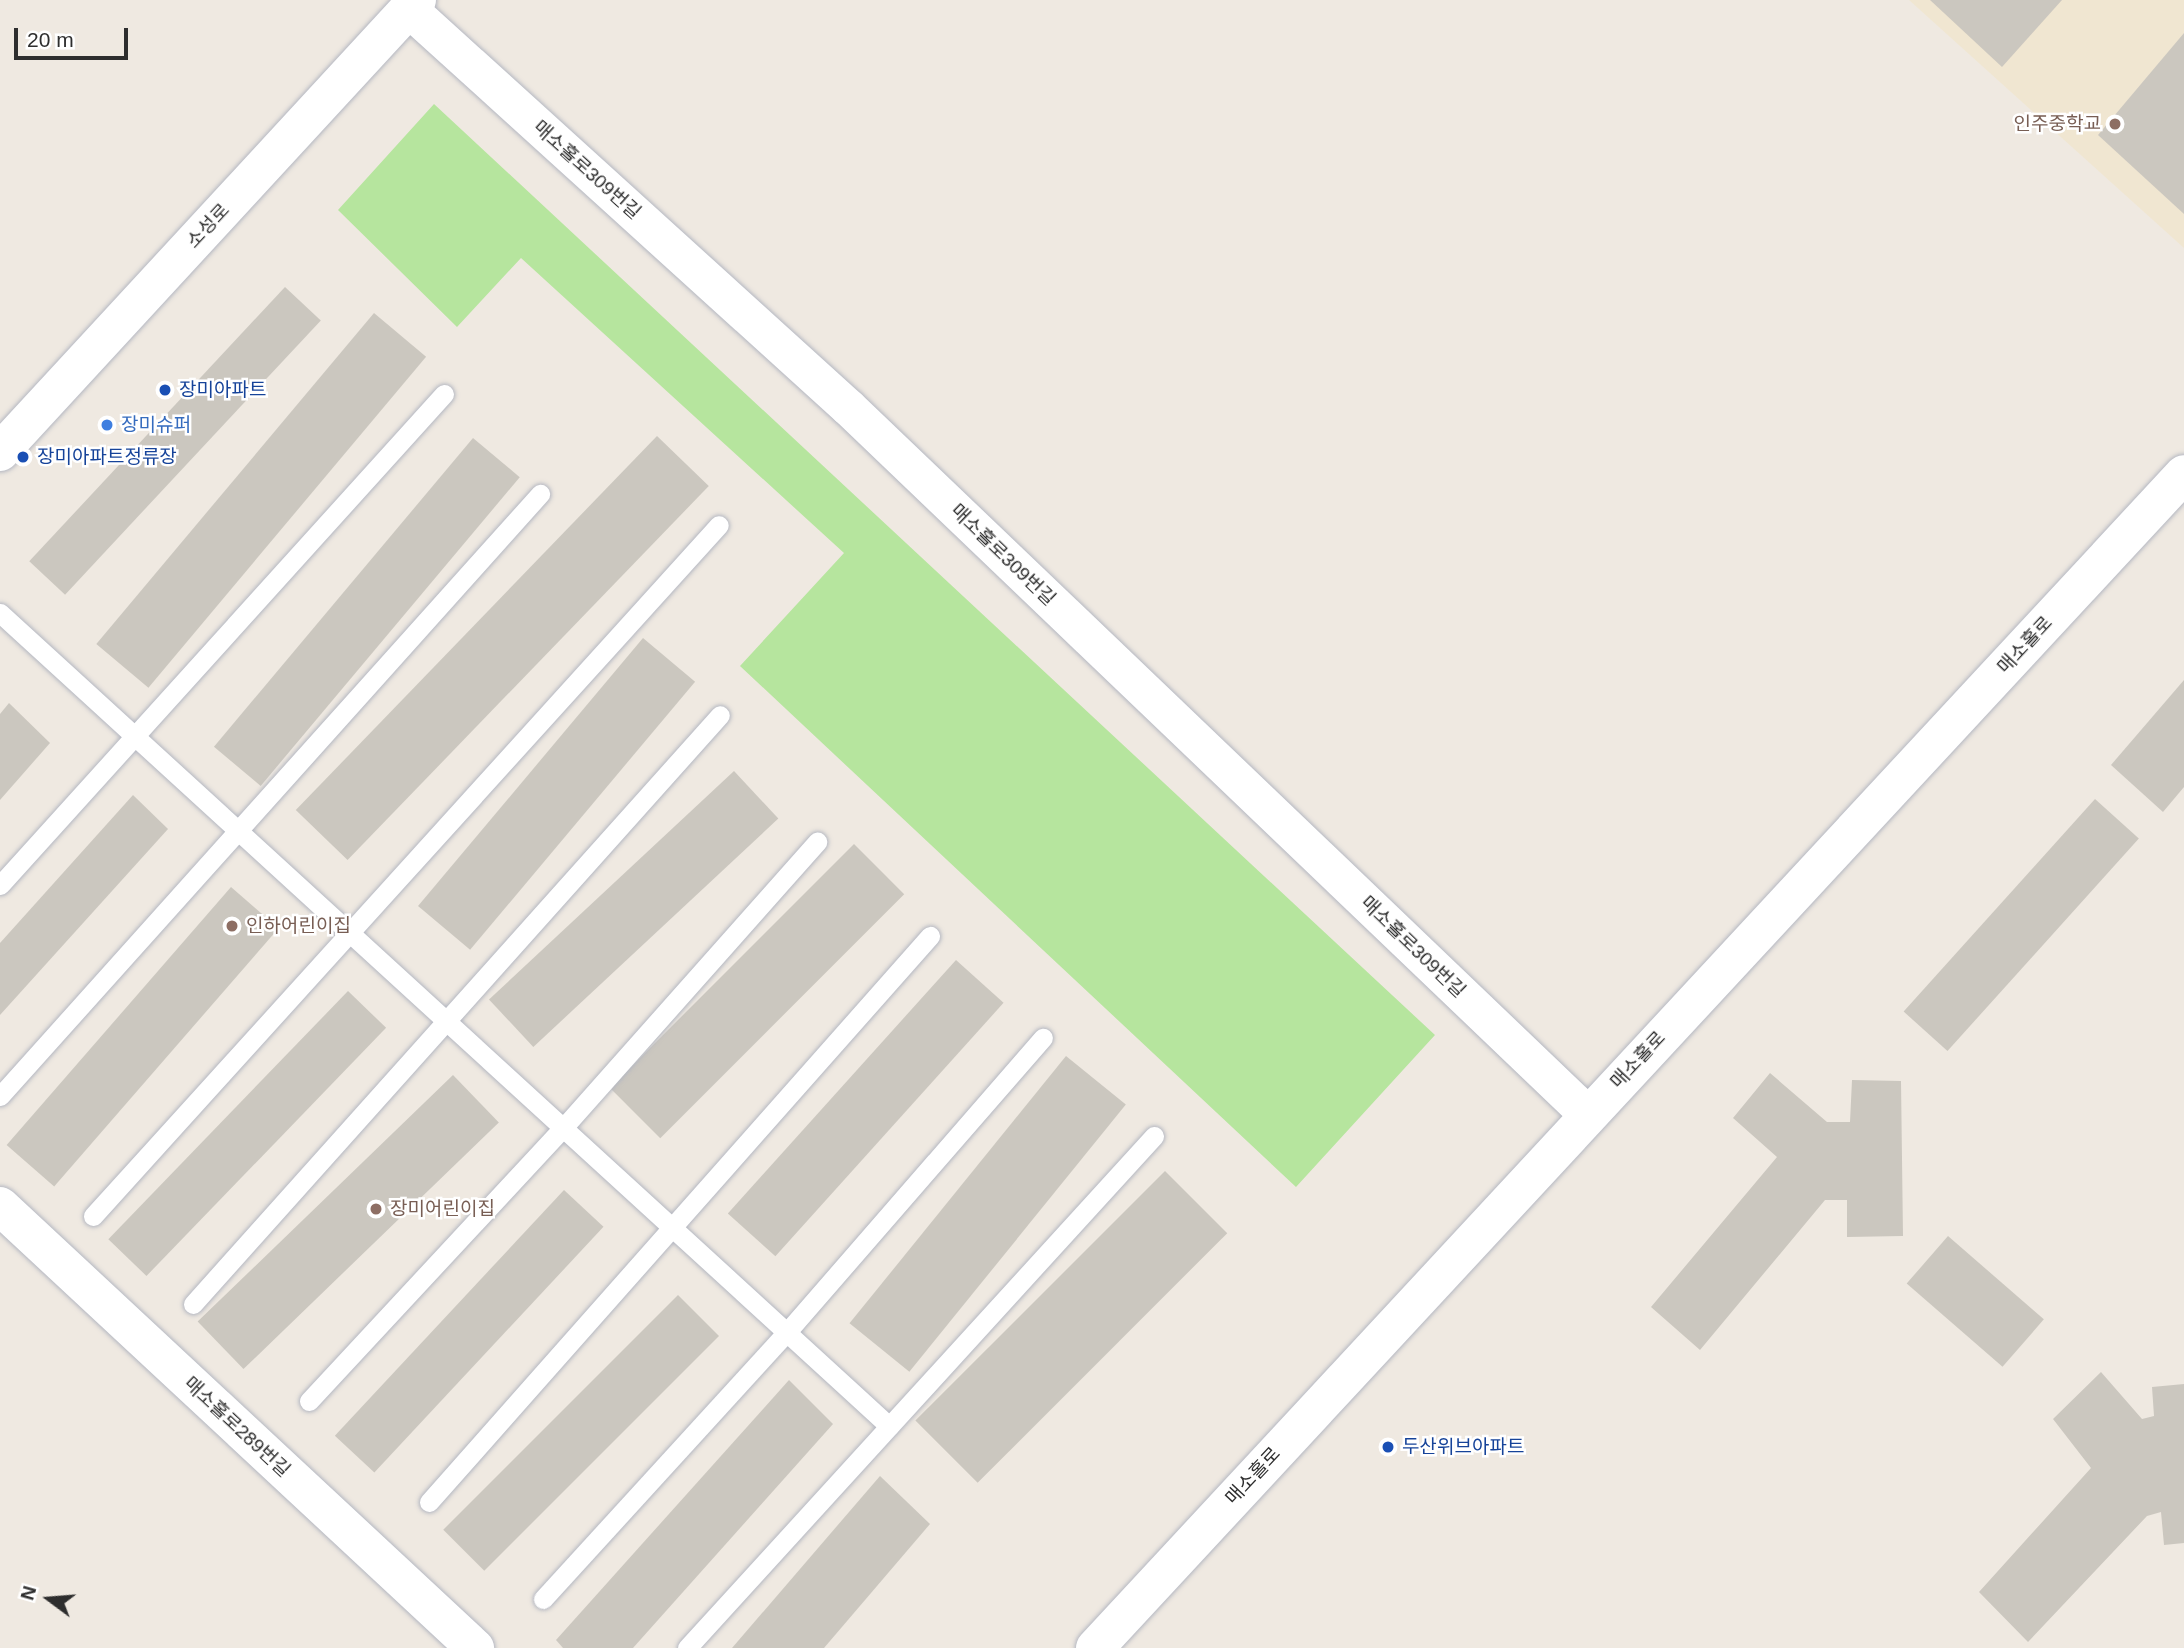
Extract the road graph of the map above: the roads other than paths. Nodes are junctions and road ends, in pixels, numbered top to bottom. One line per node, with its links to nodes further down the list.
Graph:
1 (413, 4): 3 (main road, 소성로); 18 (street, 매소홀로309번길)
2 (444, 394): 9 (lane)
3 (0, 452)
4 (2184, 474): 18 (main road, 매소홀로)
5 (540, 494): 10 (lane)
6 (719, 525): 13 (lane)
7 (0, 614): 9 (lane)
8 (720, 715): 15 (lane)
9 (134, 736): 10 (lane); 12 (lane)
10 (239, 832): 13 (lane); 17 (lane)
11 (817, 842): 19 (lane)
12 (0, 886)
13 (352, 935): 15 (lane); 22 (lane)
14 (930, 936): 23 (lane)
15 (448, 1022): 19 (lane); 24 (lane)
16 (1043, 1038): 25 (lane)
17 (0, 1096)
18 (1587, 1114): 32 (main road, 매소홀로)
19 (564, 1128): 23 (lane); 26 (lane)
20 (1154, 1136): 27 (lane)
21 (0, 1206): 30 (main road, 매소홀로289번길)
22 (93, 1216)
23 (673, 1228): 25 (lane); 28 (lane)
24 (193, 1304)
25 (787, 1332): 27 (lane); 29 (lane)
26 (309, 1401)
27 (890, 1426): 31 (lane)
28 (429, 1502)
29 (543, 1599)
30 (475, 1648)
31 (687, 1648)
32 (1095, 1648)

